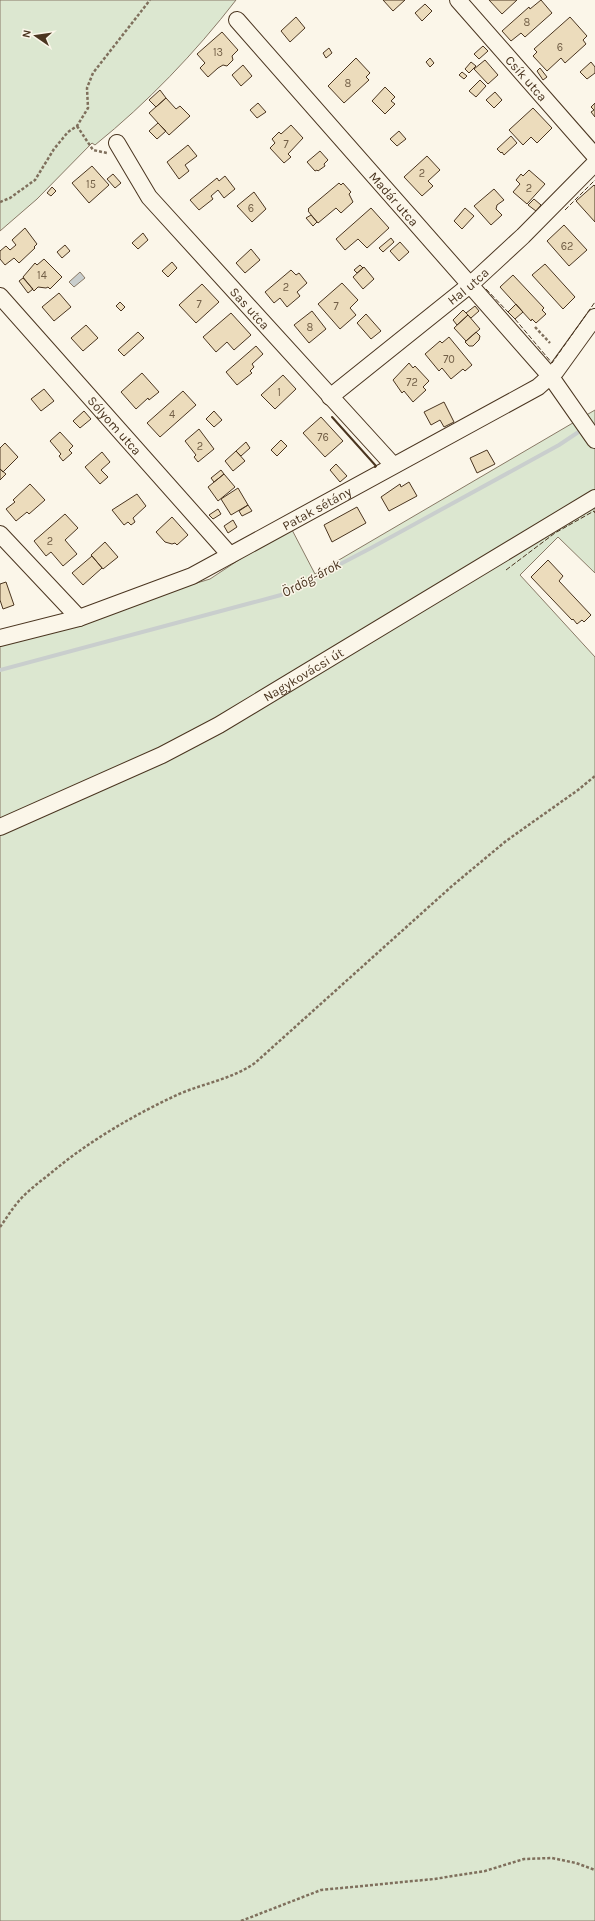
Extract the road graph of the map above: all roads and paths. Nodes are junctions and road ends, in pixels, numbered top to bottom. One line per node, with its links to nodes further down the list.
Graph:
1 (150, 0): 4 (path)
2 (458, 0): 6 (street, Csík utca)
3 (237, 20): 9 (street, Madár utca)
4 (76, 126): 5 (path); 8 (path)
5 (117, 143): 15 (street, Sas utca)
6 (595, 156)
7 (595, 163): 9 (street, Hal utca)
8 (0, 202)
9 (471, 284): 14 (street, Madár utca); 15 (street, Hal utca)
10 (0, 296): 20 (street, Sólyom utca)
11 (595, 317): 14 (street, Patak sétány)
12 (535, 327): 13 (path)
13 (550, 343)
14 (551, 377): 16 (street, Madár utca); 17 (street, Patak sétány)
15 (330, 397): 17 (street, Sas utca)
16 (595, 440)
17 (393, 466): 20 (street, Patak sétány)
18 (595, 498): 24 (street, Nagykovácsi út)
19 (0, 534): 21 (street)
20 (230, 555): 21 (street, Patak sétány)
21 (80, 618): 22 (street, Patak sétány)
22 (0, 638)
23 (595, 776): 25 (path)
24 (0, 827)
25 (0, 1227)
26 (595, 1870): 27 (path)
27 (241, 1921)

